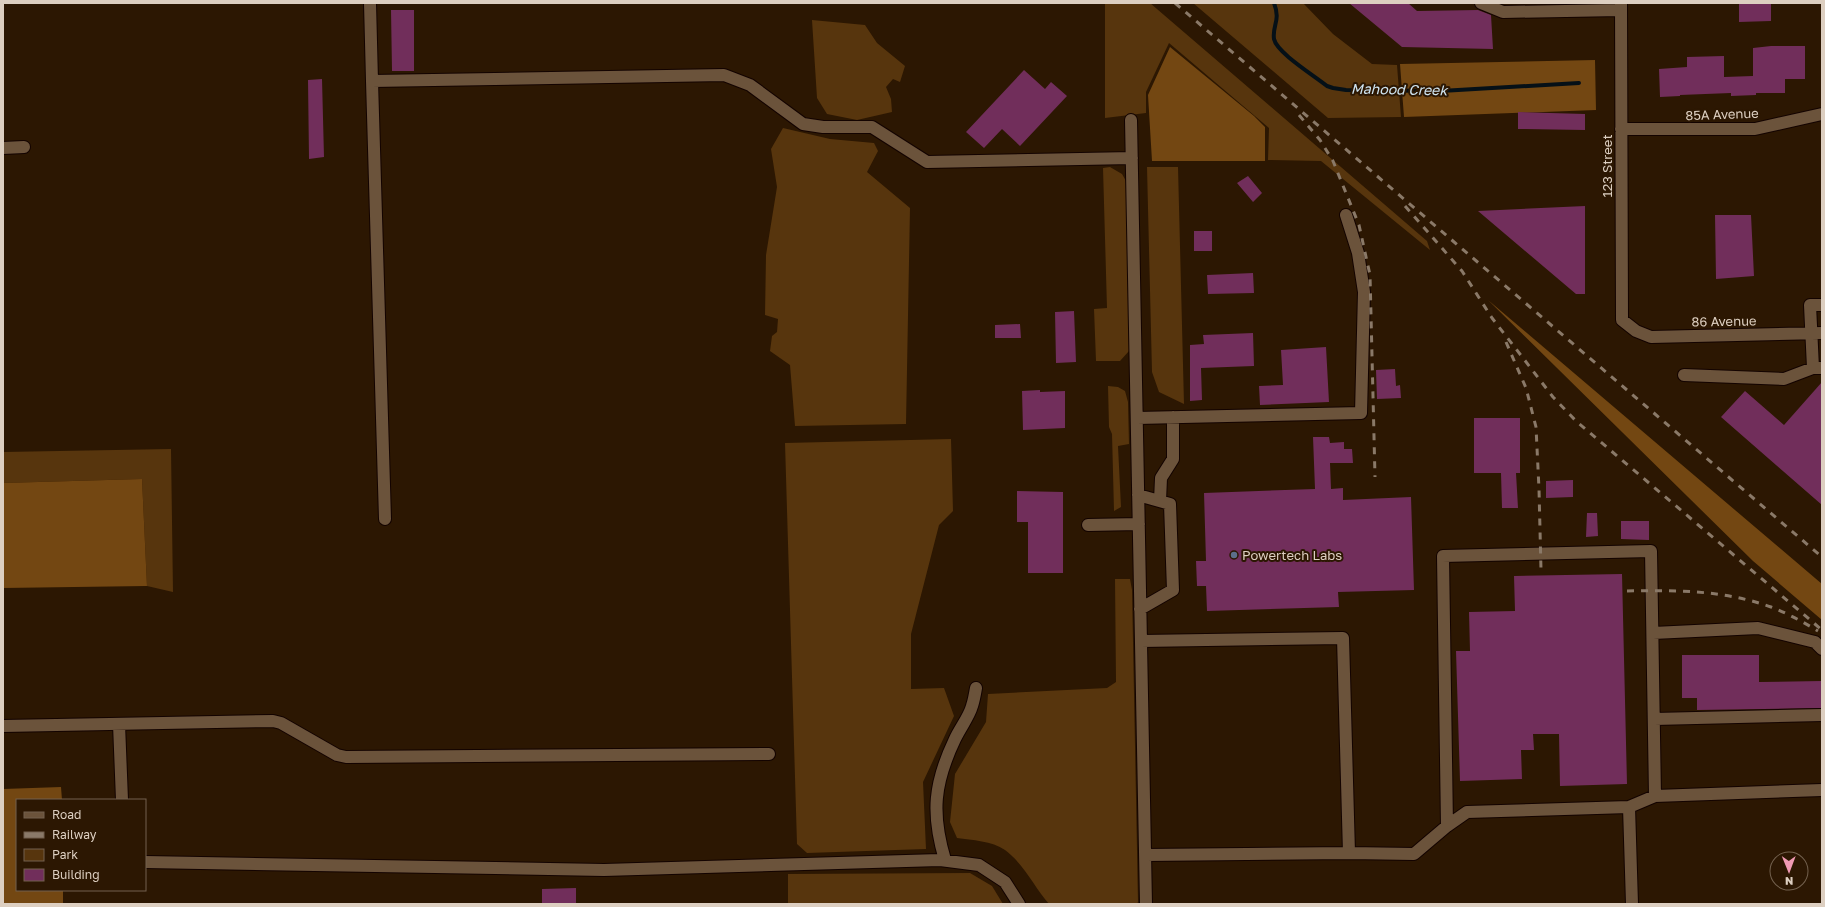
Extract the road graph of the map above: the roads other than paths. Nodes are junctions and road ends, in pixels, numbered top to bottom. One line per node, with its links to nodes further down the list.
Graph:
1 (370, 3): 4 (street)
2 (1481, 3): 3 (street)
3 (1621, 6): 7 (street, 123 Street)
4 (372, 81): 10 (street); 21 (street)
5 (1822, 114): 7 (street, 85A Avenue)
6 (1131, 120): 10 (street)
7 (1621, 129): 13 (street, 123 Street)
8 (24, 147): 9 (street)
9 (3, 148)
10 (1132, 158): 18 (street)
11 (1346, 215): 17 (street)
12 (1822, 305): 14 (street)
13 (1629, 326): 14 (street, 86 Avenue)
14 (1817, 333): 15 (street)
15 (1817, 368): 16 (street)
16 (1684, 375)
17 (1172, 417): 18 (street); 20 (street)
18 (1137, 418): 19 (street)
19 (1138, 495): 20 (street); 22 (street)
20 (1160, 501): 24 (street)
21 (386, 519)
22 (1139, 524): 23 (street); 24 (street)
23 (1088, 525)
24 (1140, 609): 26 (street)
25 (1653, 633): 27 (street); 30 (street); 38 (street)
26 (1141, 641): 39 (street); 40 (street)
27 (1822, 649)
28 (976, 688): 41 (street)
29 (1822, 714): 30 (street)
30 (1654, 719): 35 (street)
31 (120, 724): 32 (street); 33 (street); 36 (street)
32 (3, 726)
33 (769, 754)
34 (1822, 790): 35 (street)
35 (1655, 796): 37 (street)
36 (122, 799)
37 (1629, 807): 38 (street); 45 (street)
38 (1446, 826): 39 (street)
39 (1349, 853): 40 (street)
40 (1145, 855): 44 (street)
41 (945, 860): 42 (street); 43 (street)
42 (146, 862)
43 (1019, 904)
44 (1146, 904)
45 (1632, 904)

